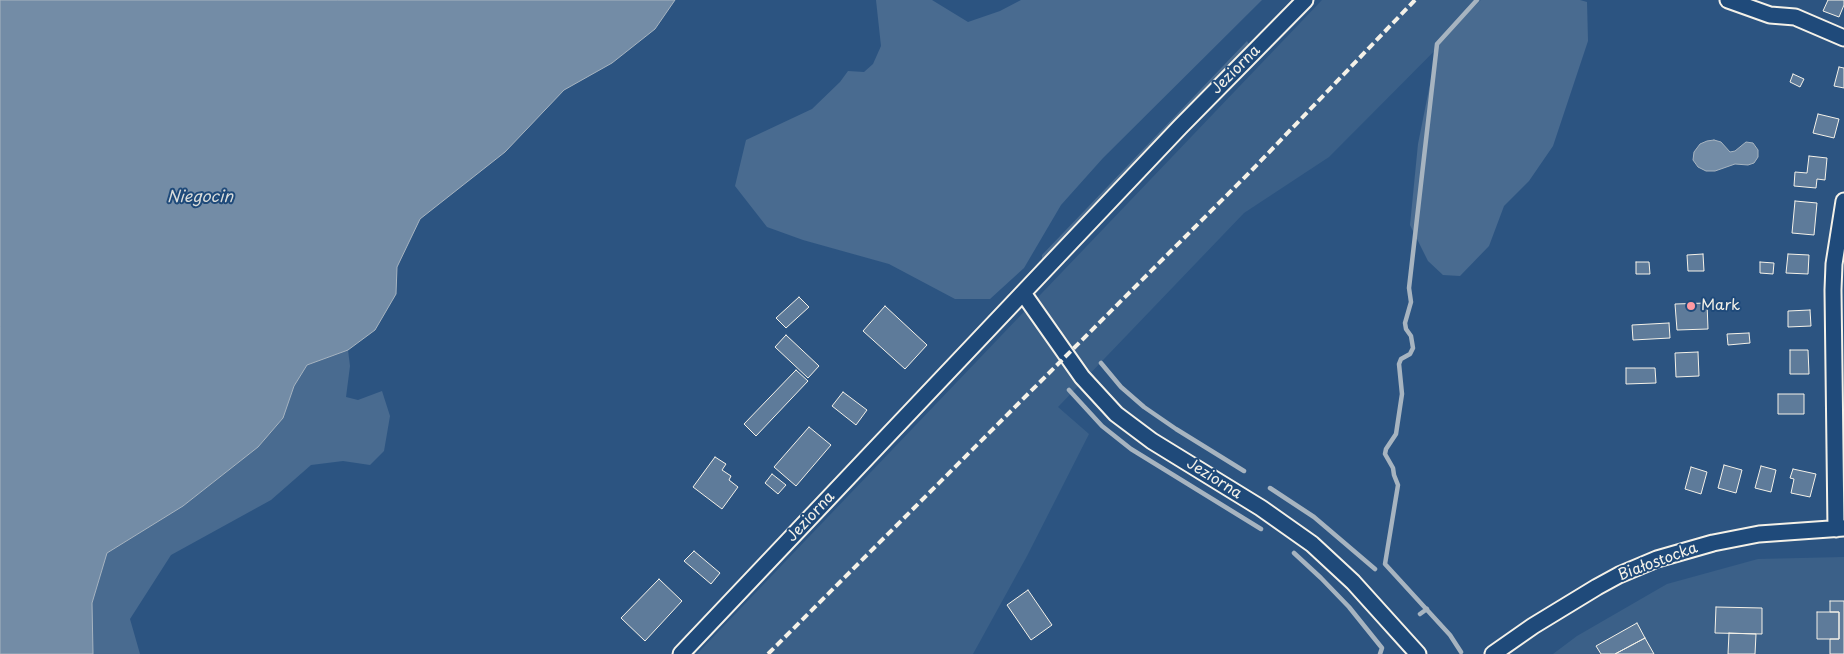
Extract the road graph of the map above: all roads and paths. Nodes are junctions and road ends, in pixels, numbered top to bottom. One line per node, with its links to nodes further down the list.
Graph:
1 (1305, 0): 5 (street, Jeziorna)
2 (1728, 0): 3 (street)
3 (1844, 38)
4 (1844, 201): 6 (street)
5 (1023, 293): 8 (street, Jeziorna); 9 (street, Jeziorna)
6 (1839, 378): 7 (street)
7 (1840, 528): 10 (street, Białostocka)
8 (681, 654)
9 (1418, 654)
10 (1493, 654)

